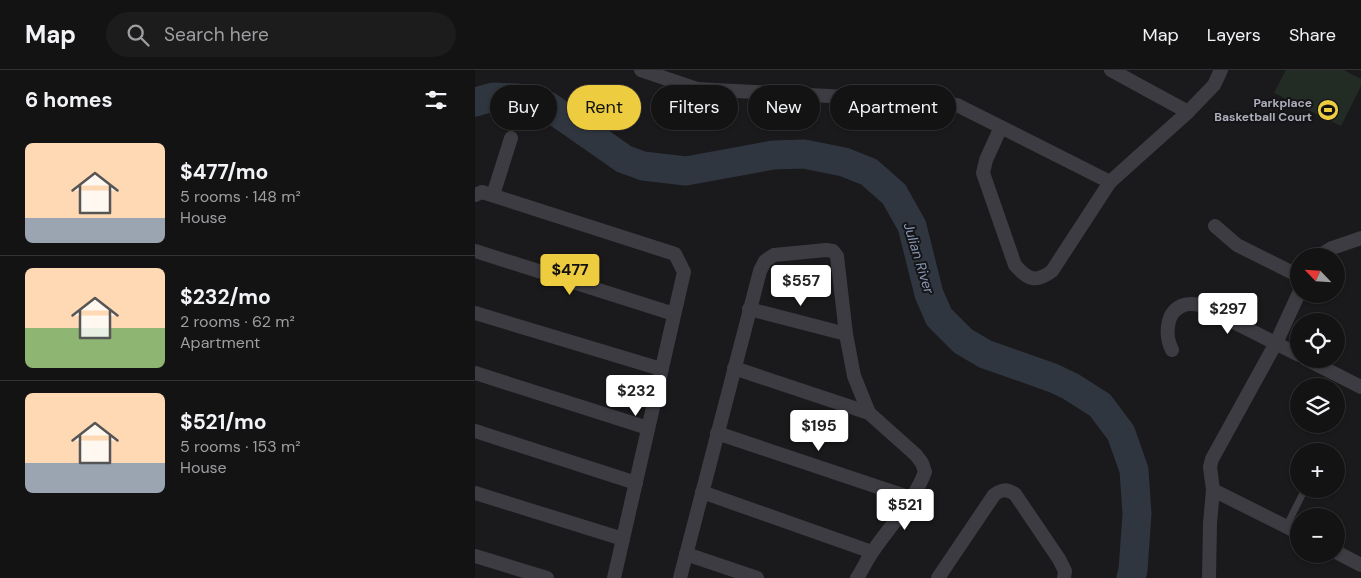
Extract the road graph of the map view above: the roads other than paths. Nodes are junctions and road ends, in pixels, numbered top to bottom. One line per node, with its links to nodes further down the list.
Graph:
1 (641, 70): 5 (street)
2 (1111, 70): 4 (street)
3 (1221, 70): 4 (street)
4 (1188, 112): 7 (street)
5 (1001, 127): 7 (street); 7 (street)
6 (511, 138): 9 (street)
7 (1110, 182)
8 (475, 195): 9 (street)
9 (493, 195): 18 (street)
10 (1215, 226): 14 (street)
11 (1361, 238): 12 (street)
12 (1332, 248)
13 (475, 251): 18 (street)
14 (1290, 272)
15 (1294, 303): 20 (street)
16 (749, 309): 19 (street); 19 (street); 23 (street)
17 (475, 313): 25 (street)
18 (674, 314): 25 (street)
19 (846, 334): 28 (street)
20 (1276, 343): 21 (street); 22 (street); 33 (street)
21 (1172, 350)
22 (1290, 350)
23 (734, 368): 28 (street); 31 (street)
24 (1324, 368): 27 (street)
25 (661, 370): 29 (street)
26 (475, 373): 29 (street)
27 (1361, 387)
28 (869, 413): 36 (street)
29 (648, 428): 32 (street)
30 (475, 431): 32 (street)
31 (717, 433): 34 (street); 36 (street)
32 (636, 482): 40 (street)
33 (1213, 490): 38 (street); 53 (street)
34 (702, 492): 41 (street); 42 (street)
35 (475, 493): 40 (street)
36 (911, 498): 41 (street)
37 (1300, 498): 38 (lane)
38 (1286, 526): 39 (street)
39 (1290, 528)
40 (623, 540): 48 (street)
41 (872, 552): 51 (street)
42 (686, 554): 49 (street); 50 (street)
43 (475, 556): 47 (street)
44 (1345, 556): 45 (street)
45 (1358, 561)
46 (941, 577): 52 (street)
47 (547, 578)
48 (614, 578)
49 (680, 578)
50 (757, 578)
51 (857, 578)
52 (1064, 578)
53 (1209, 578)

